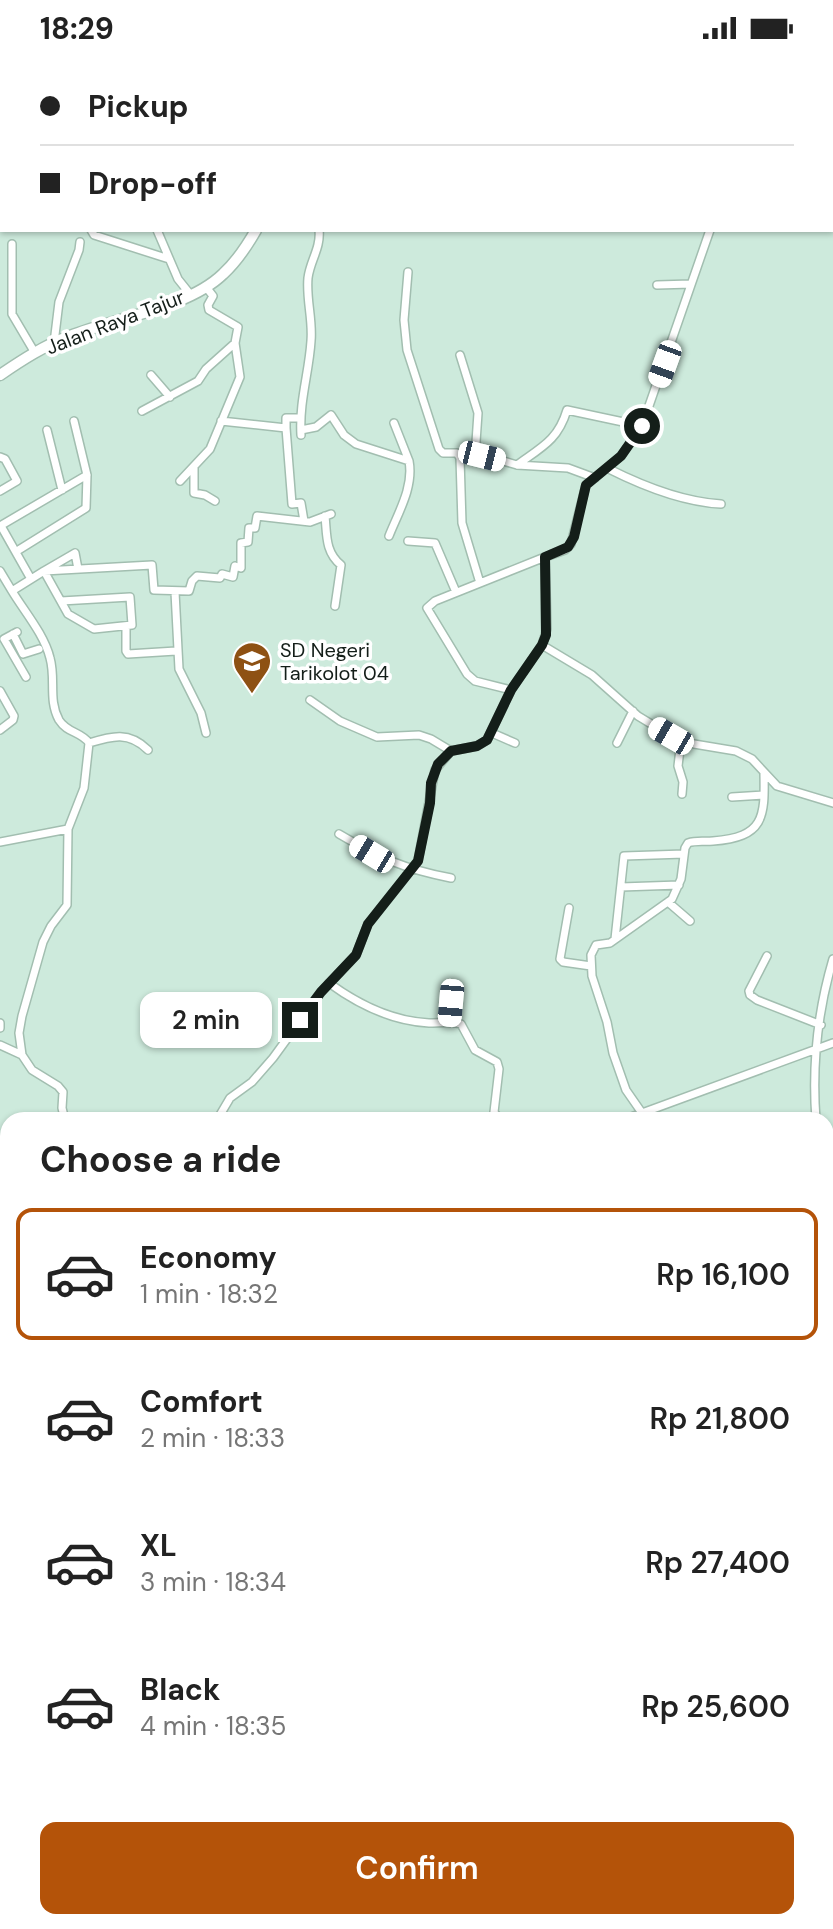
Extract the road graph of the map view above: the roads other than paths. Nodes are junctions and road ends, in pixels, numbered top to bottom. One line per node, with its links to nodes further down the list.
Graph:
1 (92, 232): 8 (street)
2 (158, 232): 8 (street)
3 (255, 232): 12 (main road, Jalan Raya Tajur)
4 (319, 232): 22 (street)
5 (709, 232): 10 (street)
6 (80, 242): 14 (street)
7 (12, 244): 16 (street)
8 (169, 259): 13 (street)
9 (408, 272): 30 (street)
10 (691, 284): 11 (street); 26 (street)
11 (657, 285)
12 (206, 287): 13 (main road, Jalan Raya Tajur); 15 (street)
13 (190, 294): 14 (main road, Jalan Raya Tajur)
14 (54, 343): 16 (main road, Jalan Raya Tajur)
15 (235, 343): 20 (street); 24 (street)
16 (35, 353): 18 (main road, Jalan Raya Tajur)
17 (460, 355): 29 (street)
18 (0, 375)
19 (151, 375): 20 (street)
20 (170, 397): 21 (street)
21 (142, 411)
22 (300, 418): 27 (street); 32 (street)
23 (74, 421): 36 (street)
24 (221, 421): 27 (street); 34 (street)
25 (394, 423): 32 (street)
26 (642, 426): 33 (street); 35 (street)
27 (286, 428): 43 (street)
28 (47, 430): 39 (street)
29 (477, 452): 30 (street); 33 (street)
30 (458, 455): 53 (street)
31 (0, 457): 40 (street)
32 (409, 461): 45 (street)
33 (517, 465): 37 (street)
34 (194, 468): 38 (street); 41 (street)
35 (609, 469): 37 (street); 42 (street)
36 (87, 475): 39 (street); 47 (street)
37 (595, 478): 48 (street)
38 (180, 481)
39 (62, 490): 44 (street)
40 (0, 491)
41 (215, 501)
42 (721, 504)
43 (304, 521): 55 (street); 58 (street)
44 (1, 526): 47 (street)
45 (389, 536)
46 (408, 541): 56 (street)
47 (17, 551): 52 (street)
48 (545, 557): 53 (street); 61 (street)
49 (78, 569): 51 (street); 51 (street); 55 (street)
50 (0, 571): 54 (street)
51 (44, 571): 52 (street); 57 (street)
52 (31, 579): 54 (street)
53 (480, 583): 56 (street)
54 (12, 591): 73 (street)
55 (175, 592): 63 (street)
56 (456, 592): 65 (street)
57 (61, 601): 59 (street); 59 (street)
58 (335, 606)
59 (126, 626): 63 (street)
60 (1, 637): 62 (street); 64 (street)
61 (542, 645): 65 (street); 68 (street)
62 (39, 649)
63 (176, 651): 70 (street)
64 (26, 677)
65 (511, 690): 71 (street)
66 (0, 691): 69 (street)
67 (310, 700): 77 (street)
68 (633, 711): 72 (street); 75 (street)
69 (0, 730)
70 (206, 733)
71 (492, 733): 74 (street); 77 (street)
72 (681, 741): 78 (street); 79 (street)
73 (89, 743): 76 (street); 83 (street)
74 (515, 743)
75 (617, 743)
76 (148, 750)
77 (451, 751): 87 (street)
78 (764, 773): 80 (street); 82 (street)
79 (682, 794)
80 (764, 795): 81 (street); 86 (street)
81 (732, 797)
82 (833, 803)
83 (68, 829): 85 (street); 105 (street)
84 (339, 834): 87 (street)
85 (0, 842)
86 (684, 854): 89 (street); 90 (street)
87 (412, 871): 88 (street); 98 (street)
88 (451, 878)
89 (679, 885): 90 (street); 91 (street)
90 (621, 887): 94 (street)
91 (668, 902): 93 (street); 94 (street)
92 (569, 908): 97 (street)
93 (690, 921)
94 (615, 939): 97 (street)
95 (767, 956): 101 (street)
96 (833, 959): 101 (street)
97 (591, 966): 109 (street)
98 (329, 983): 100 (street); 107 (street)
99 (451, 1003): 100 (street)
100 (450, 1022): 108 (street)
101 (821, 1025): 104 (street)
102 (833, 1043): 104 (street)
103 (0, 1045): 105 (street)
104 (818, 1048): 110 (street); 111 (street)
105 (22, 1055): 106 (street)
106 (64, 1112)
107 (222, 1112)
108 (494, 1112)
109 (641, 1112)
110 (645, 1112)
111 (816, 1112)

